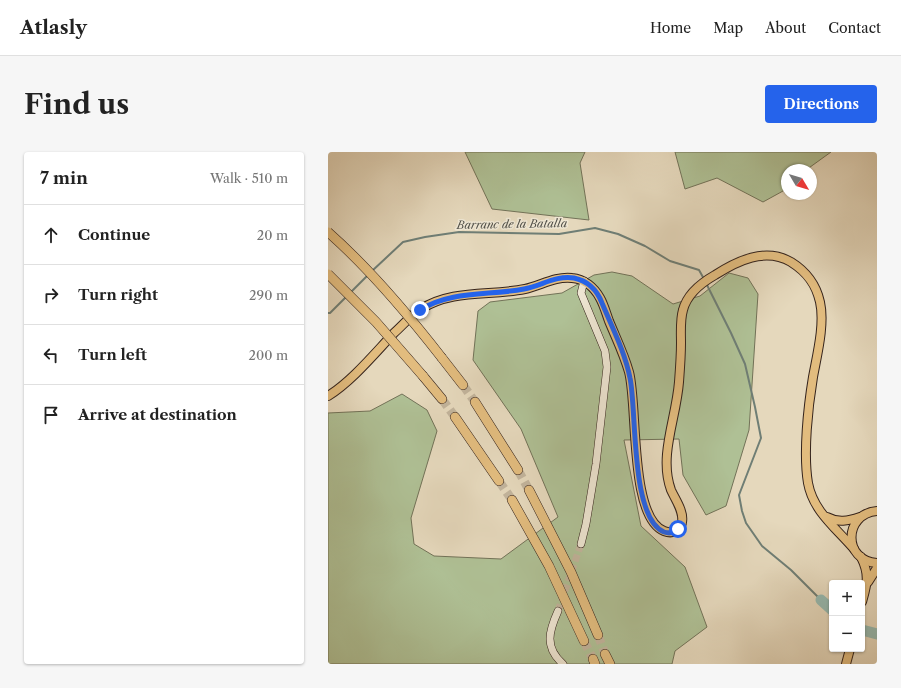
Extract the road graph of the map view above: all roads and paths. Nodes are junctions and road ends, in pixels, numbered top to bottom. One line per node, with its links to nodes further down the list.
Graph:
1 (328, 232): 4 (highway, bridge)
2 (328, 274): 6 (highway, bridge)
3 (584, 281): 5 (main road); 14 (main road); 16 (street)
4 (462, 385)
5 (328, 396)
6 (442, 399)
7 (475, 402): 9 (highway)
8 (455, 417): 10 (highway)
9 (518, 470)
10 (500, 481)
11 (529, 490): 24 (highway)
12 (512, 500): 25 (highway)
13 (877, 511): 15 (main road)
14 (824, 516): 15 (main road); 17 (main road)
15 (861, 517): 17 (main road)
16 (581, 544)
17 (854, 549): 18 (main road)
18 (861, 558): 19 (main road); 21 (main road)
19 (877, 563)
20 (877, 568): 21 (main road)
21 (866, 585): 22 (main road)
22 (865, 589)
23 (558, 610): 28 (street)
24 (598, 635)
25 (584, 641)
26 (849, 652): 30 (main road)
27 (605, 654): 29 (highway)
28 (562, 664)
29 (610, 664)
30 (846, 664)

